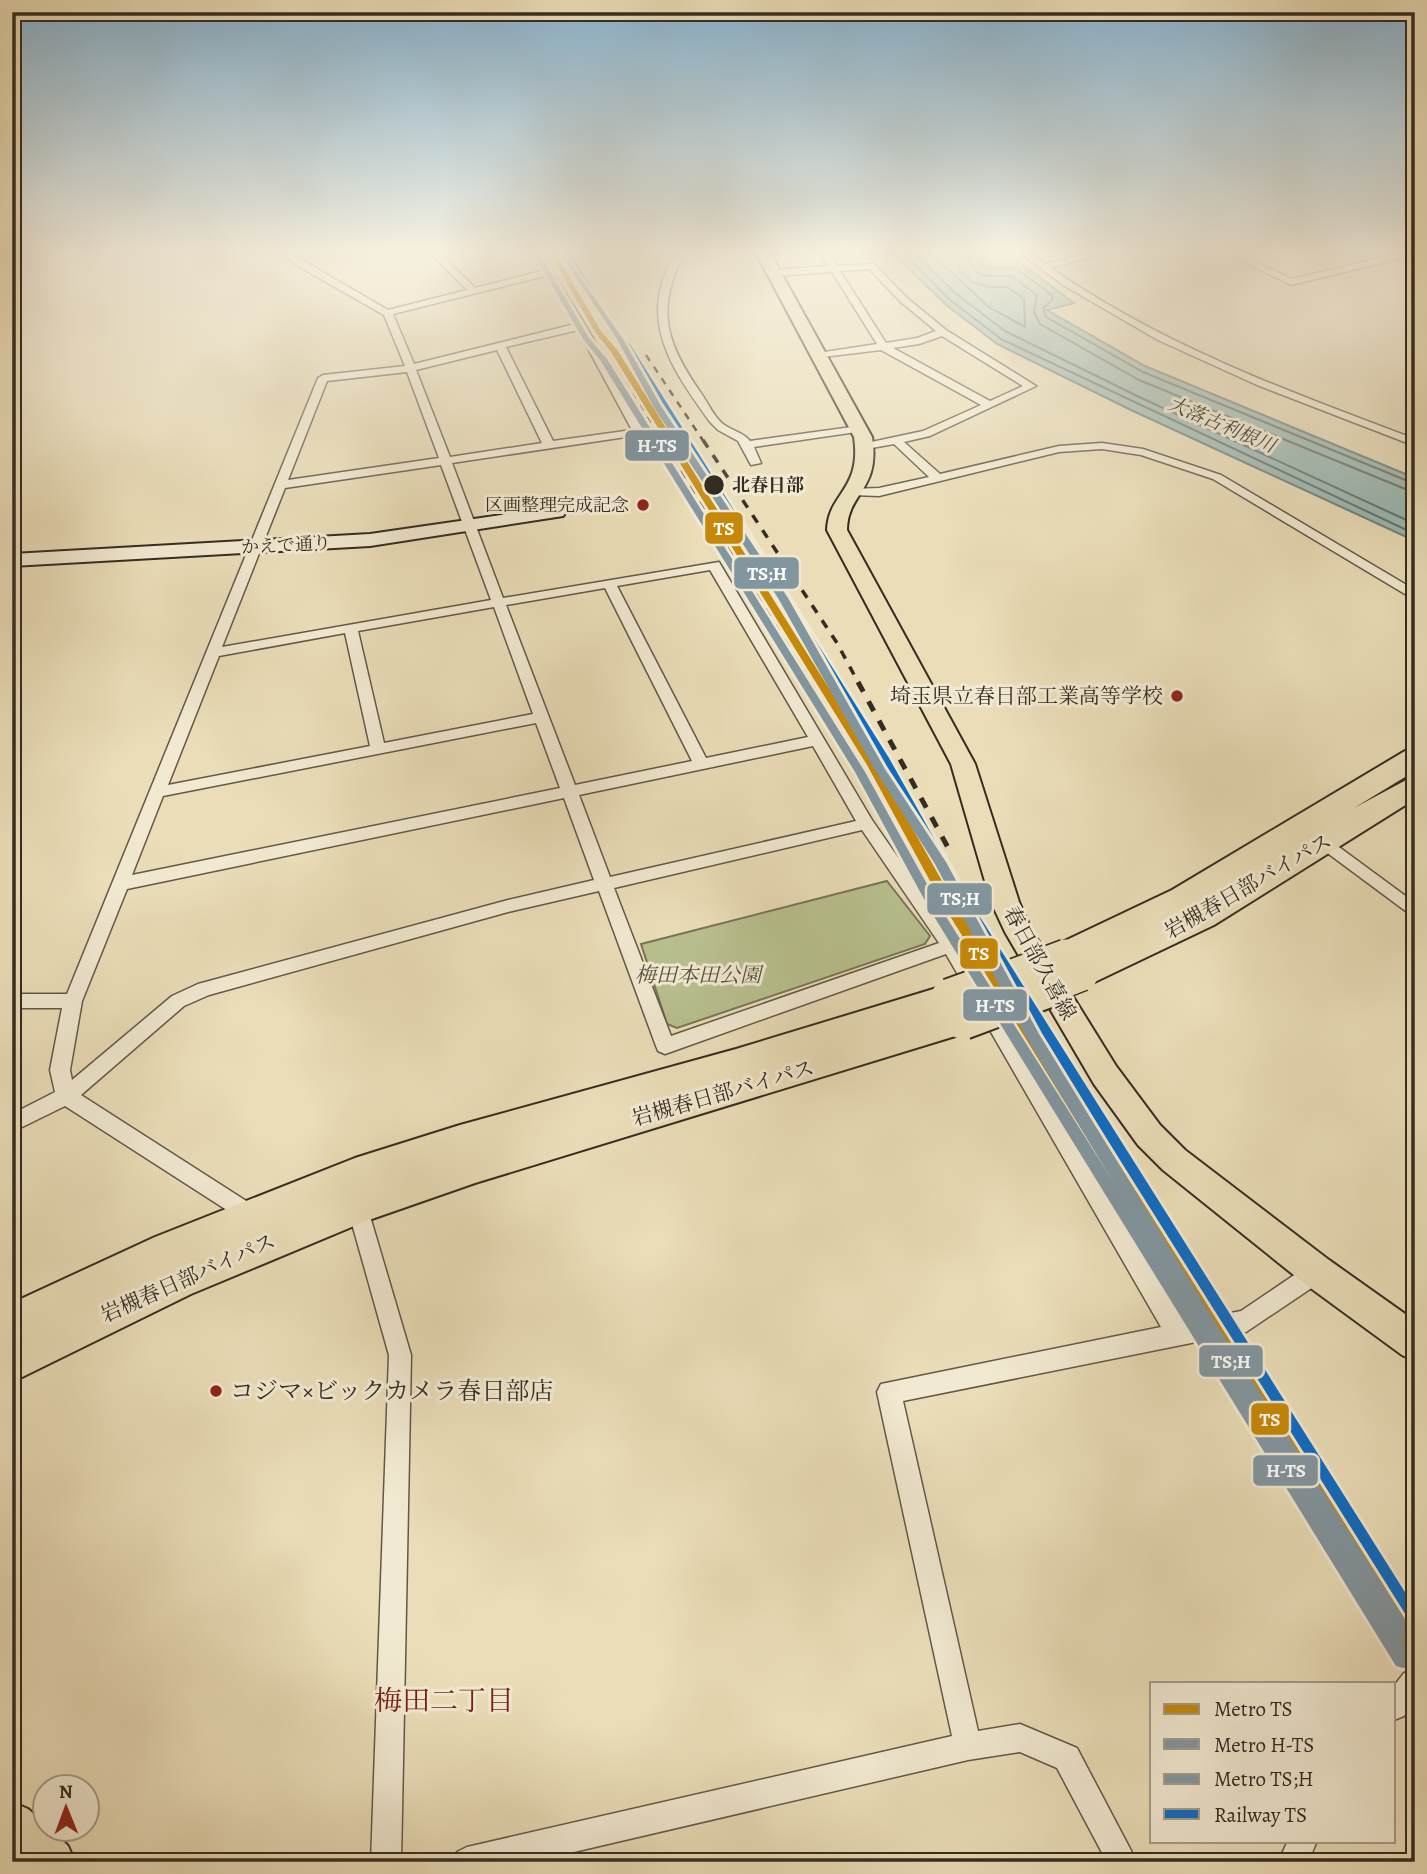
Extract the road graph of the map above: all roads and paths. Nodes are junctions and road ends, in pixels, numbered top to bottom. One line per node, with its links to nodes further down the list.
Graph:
1 (398, 338): 13 (street)
2 (528, 338): 10 (street)
3 (588, 338): 18 (street)
4 (664, 338): 19 (street)
5 (809, 338): 12 (main road)
6 (879, 338): 11 (street)
7 (926, 338): 11 (street)
8 (954, 338): 14 (street)
9 (1160, 338): 17 (street)
10 (500, 345): 13 (street); 18 (street)
11 (884, 347): 12 (street); 14 (street)
12 (818, 356): 15 (main road)
13 (411, 368): 20 (street); 23 (street)
14 (989, 405): 16 (street)
15 (862, 437): 16 (street); 19 (street); 24 (main road, 春日部久喜線)
16 (897, 441): 22 (street)
17 (1415, 443)
18 (549, 445): 20 (street)
19 (748, 445): 21 (street)
20 (447, 459): 23 (street); 26 (street)
21 (755, 463)
22 (937, 478): 24 (street); 30 (street)
23 (280, 485): 27 (street)
24 (856, 492): 56 (main road, 春日部久喜線)
25 (558, 512): 26 (street, かえで通り)
26 (471, 527): 27 (street, かえで通り); 31 (street)
27 (257, 547): 28 (street, かえで通り); 33 (street)
28 (12, 561)
29 (610, 585): 31 (street); 35 (street); 38 (street)
30 (1415, 596)
31 (500, 603): 32 (street); 34 (street)
32 (351, 629): 33 (street); 36 (street)
33 (215, 652): 41 (street)
34 (541, 717): 36 (street); 40 (street)
35 (818, 740): 38 (street); 42 (street)
36 (378, 750): 41 (street)
37 (1415, 758): 48 (highway, 岩槻春日部バイパス)
38 (700, 762): 40 (street)
39 (1415, 785): 43 (highway, 岩槻春日部バイパス)
40 (568, 790): 44 (street); 45 (street)
41 (158, 792): 45 (street)
42 (866, 824): 44 (street); 47 (street)
43 (1324, 842): 46 (street); 48 (highway, 岩槻春日部バイパス)
44 (603, 883): 47 (street); 52 (street)
45 (120, 884): 49 (street)
46 (1415, 912)
47 (950, 946): 58 (street)
48 (1074, 965): 51 (highway, 岩槻春日部バイパス, bridge)
49 (73, 1000): 50 (street); 52 (street)
50 (12, 1001)
51 (957, 1009): 54 (highway, 岩槻春日部バイパス); 55 (highway, 岩槻春日部バイパス)
52 (66, 1096): 53 (street); 55 (street)
53 (12, 1124)
54 (357, 1206): 60 (highway, 岩槻春日部バイパス); 67 (street)
55 (250, 1215): 57 (highway, 岩槻春日部バイパス)
56 (1317, 1272): 58 (street); 59 (main road, 春日部久喜線)
57 (12, 1325)
58 (1178, 1334): 63 (street)
59 (1415, 1343)
60 (12, 1361)
61 (1414, 1683): 62 (street)
62 (1396, 1704)
63 (968, 1746): 68 (street); 69 (street)
64 (12, 1825): 66 (main road)
65 (1302, 1842): 70 (street)
66 (52, 1862)
67 (386, 1862)
68 (467, 1862)
69 (1123, 1862)
70 (1292, 1862)

